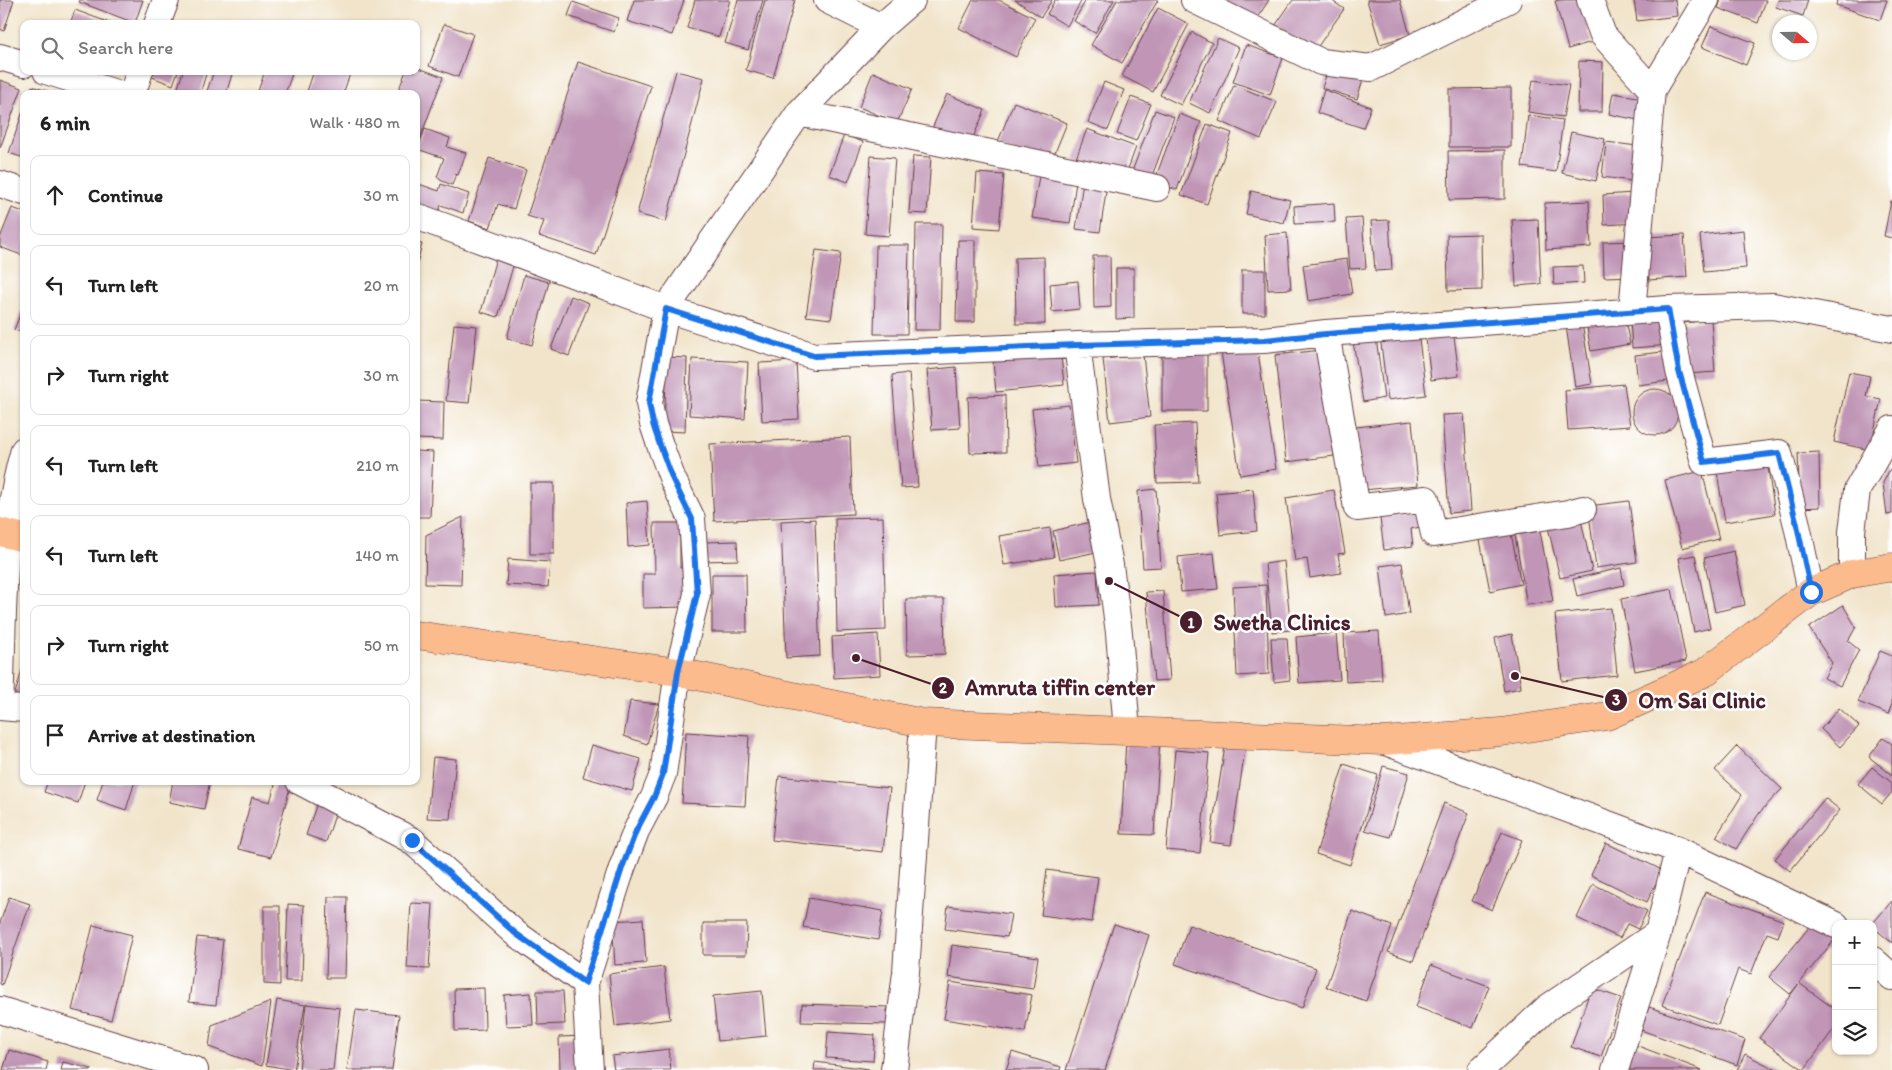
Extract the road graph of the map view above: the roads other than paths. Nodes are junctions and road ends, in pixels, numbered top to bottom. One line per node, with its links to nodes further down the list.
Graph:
1 (166, 0): 8 (street)
2 (827, 0): 9 (street)
3 (912, 0): 9 (street)
4 (1194, 0): 5 (street)
5 (1508, 0)
6 (1590, 0): 16 (street)
7 (1706, 0): 16 (street)
8 (159, 20)
9 (881, 27): 17 (street)
10 (0, 57): 11 (street)
11 (20, 63)
12 (59, 75): 14 (street)
13 (139, 75): 15 (street)
14 (107, 90)
15 (133, 90)
16 (1652, 90): 24 (street)
17 (799, 113): 19 (street); 22 (street)
18 (0, 184): 20 (street)
19 (1157, 188)
20 (20, 191)
21 (420, 217): 22 (street)
22 (666, 309): 27 (street); 36 (street)
23 (1668, 309): 24 (street); 25 (street); 34 (street)
24 (1632, 312): 26 (street)
25 (1892, 329)
26 (1326, 334): 27 (street); 30 (street)
27 (1077, 345): 40 (street)
28 (1892, 429): 33 (street)
29 (20, 464): 31 (street)
30 (1583, 509)
31 (10, 535): 37 (street)
32 (1892, 567): 33 (highway)
33 (1852, 574): 34 (highway)
34 (1811, 592): 41 (highway)
35 (420, 636): 36 (highway)
36 (678, 672): 39 (highway); 48 (street)
37 (0, 707): 38 (street)
38 (20, 709)
39 (923, 723): 40 (highway); 52 (street)
40 (1127, 731): 41 (highway)
41 (1383, 741): 43 (street)
42 (307, 785): 48 (street)
43 (1678, 850): 44 (street); 45 (street)
44 (1832, 923)
45 (1658, 933): 53 (street); 54 (street)
46 (1877, 964): 47 (street)
47 (1892, 977)
48 (585, 983): 51 (street)
49 (0, 1010): 50 (street)
50 (195, 1070)
51 (590, 1070)
52 (894, 1070)
53 (1481, 1070)
54 (1615, 1070)

